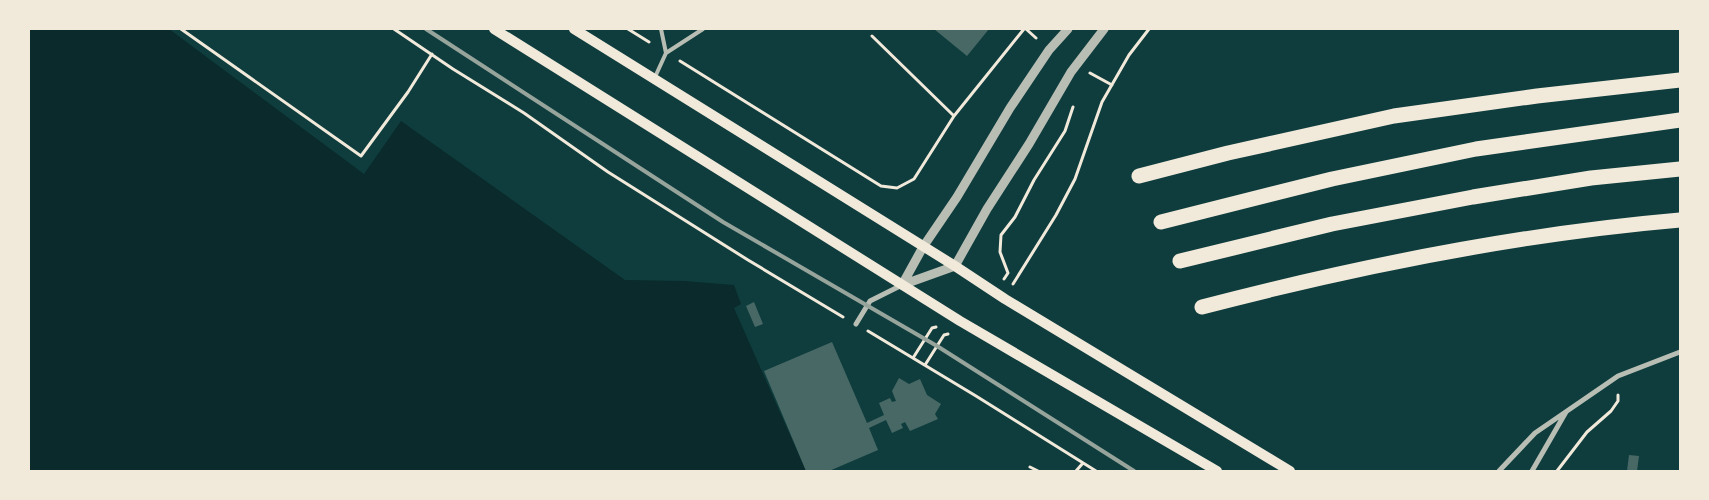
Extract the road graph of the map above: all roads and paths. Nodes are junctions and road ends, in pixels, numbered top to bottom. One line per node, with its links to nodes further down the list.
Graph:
1 (181, 29): 13 (path)
2 (394, 29): 13 (path)
3 (494, 29): 25 (main road)
4 (574, 29): 14 (main road)
5 (662, 29): 12 (lane)
6 (703, 29): 12 (lane)
7 (1024, 29): 16 (path)
8 (1068, 29): 22 (street)
9 (1104, 29): 24 (street)
10 (1149, 29): 26 (path)
11 (872, 36): 16 (path)
12 (666, 53): 14 (lane); 16 (path)
13 (432, 54): 28 (path)
14 (654, 79): 22 (main road)
15 (1680, 80): 19 (highway)
16 (954, 116)
17 (1680, 120): 21 (highway)
18 (1680, 169): 23 (highway)
19 (1139, 176)
20 (1680, 220): 27 (highway)
21 (1161, 222)
22 (923, 247): 24 (main road); 25 (street)
23 (1180, 261)
24 (955, 266): 25 (street); 26 (main road)
25 (902, 285): 28 (street); 29 (main road)
26 (1005, 299): 42 (main road)
27 (1202, 307)
28 (856, 324): 31 (path)
29 (972, 328): 31 (path); 41 (main road)
30 (1680, 352): 32 (street)
31 (924, 365): 36 (path)
32 (1618, 376): 34 (path); 35 (street)
33 (1613, 400): 34 (path)
34 (1618, 401): 45 (path)
35 (1568, 409): 43 (street); 44 (street)
36 (1082, 463): 39 (path); 40 (path)
37 (1030, 467): 38 (path)
38 (1038, 471)
39 (1076, 471)
40 (1096, 471)
41 (1217, 471)
42 (1290, 471)
43 (1499, 471)
44 (1532, 471)
45 (1557, 471)

